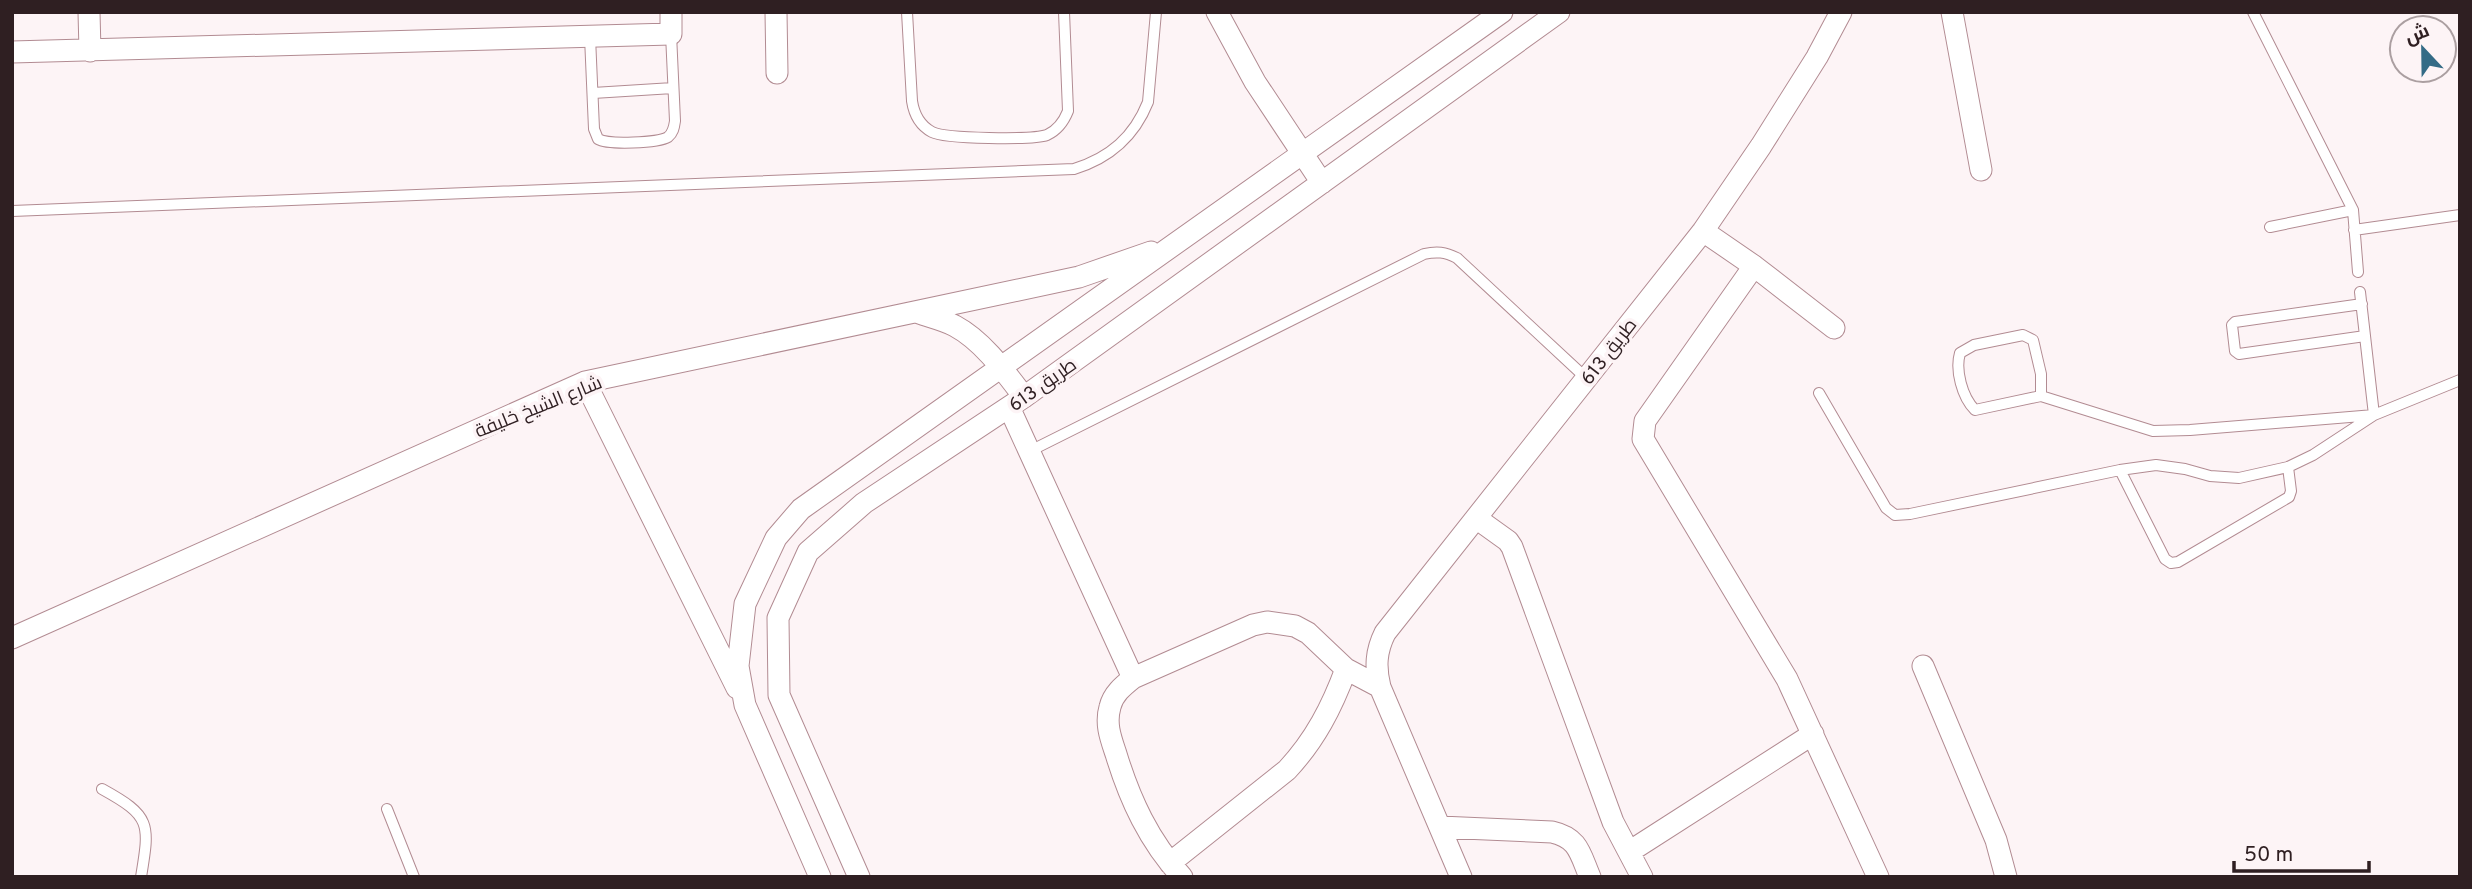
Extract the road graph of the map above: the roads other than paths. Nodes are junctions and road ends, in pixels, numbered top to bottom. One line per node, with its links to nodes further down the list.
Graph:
1 (89, 12): 15 (street)
2 (671, 12): 13 (street)
3 (776, 12): 17 (street)
4 (907, 12): 5 (lane)
5 (1065, 12)
6 (1156, 12): 24 (lane)
7 (1217, 12): 20 (street)
8 (1502, 12): 20 (street, طريق 613)
9 (1559, 12): 22 (street, طريق 613)
10 (1841, 12): 28 (street, طريق 613)
11 (1952, 12): 21 (street)
12 (2253, 12): 23 (lane)
13 (671, 34): 14 (street); 18 (lane)
14 (590, 37): 15 (street); 19 (lane)
15 (90, 51): 16 (street)
16 (12, 52)
17 (777, 73)
18 (674, 88): 19 (lane); 19 (lane)
19 (593, 93)
20 (1302, 154): 22 (street); 29 (street, طريق 613)
21 (1981, 170)
22 (1322, 183): 43 (street, طريق 613)
23 (2353, 210): 26 (lane); 27 (lane)
24 (12, 211)
25 (2460, 215): 27 (lane)
26 (2270, 227)
27 (2354, 230): 31 (lane)
28 (1703, 231): 30 (street); 38 (street, طريق 613)
29 (1175, 244): 34 (street, شارع الشيخ خليفة); 37 (street, طريق 613)
30 (1754, 266): 35 (street); 55 (street)
31 (2358, 272)
32 (2360, 292): 33 (lane)
33 (2362, 304): 36 (lane); 36 (lane)
34 (917, 312): 37 (street); 40 (street, شارع الشيخ خليفة)
35 (1835, 328)
36 (2365, 336): 44 (lane)
37 (1001, 367): 43 (street); 54 (street, طريق 613)
38 (1586, 378): 45 (lane); 48 (street, طريق 613)
39 (2460, 380): 44 (lane)
40 (585, 382): 49 (street, شارع الشيخ خليفة); 54 (street)
41 (1819, 393): 47 (lane)
42 (2041, 396): 42 (lane); 44 (lane)
43 (1016, 402): 45 (street); 64 (street, طريق 613)
44 (2374, 415): 46 (lane)
45 (1030, 452): 52 (street)
46 (2288, 467): 47 (lane); 47 (lane)
47 (2120, 470)
48 (1476, 518): 53 (street, طريق 613); 59 (street)
49 (12, 638)
50 (1923, 666): 69 (street)
51 (1346, 669): 52 (street); 53 (street); 60 (street)
52 (1133, 678): 60 (street)
53 (1380, 687): 58 (street, طريق 613)
54 (745, 705): 63 (street, طريق 613)
55 (1813, 734): 59 (street); 68 (street)
56 (102, 789): 61 (lane)
57 (387, 809): 62 (lane)
58 (1440, 827): 65 (street, طريق 613); 66 (street)
59 (1629, 852): 67 (street)
60 (1176, 870)
61 (141, 877)
62 (414, 877)
63 (820, 877)
64 (859, 877)
65 (1461, 877)
66 (1590, 877)
67 (1642, 877)
68 (1878, 877)
69 (2006, 877)

